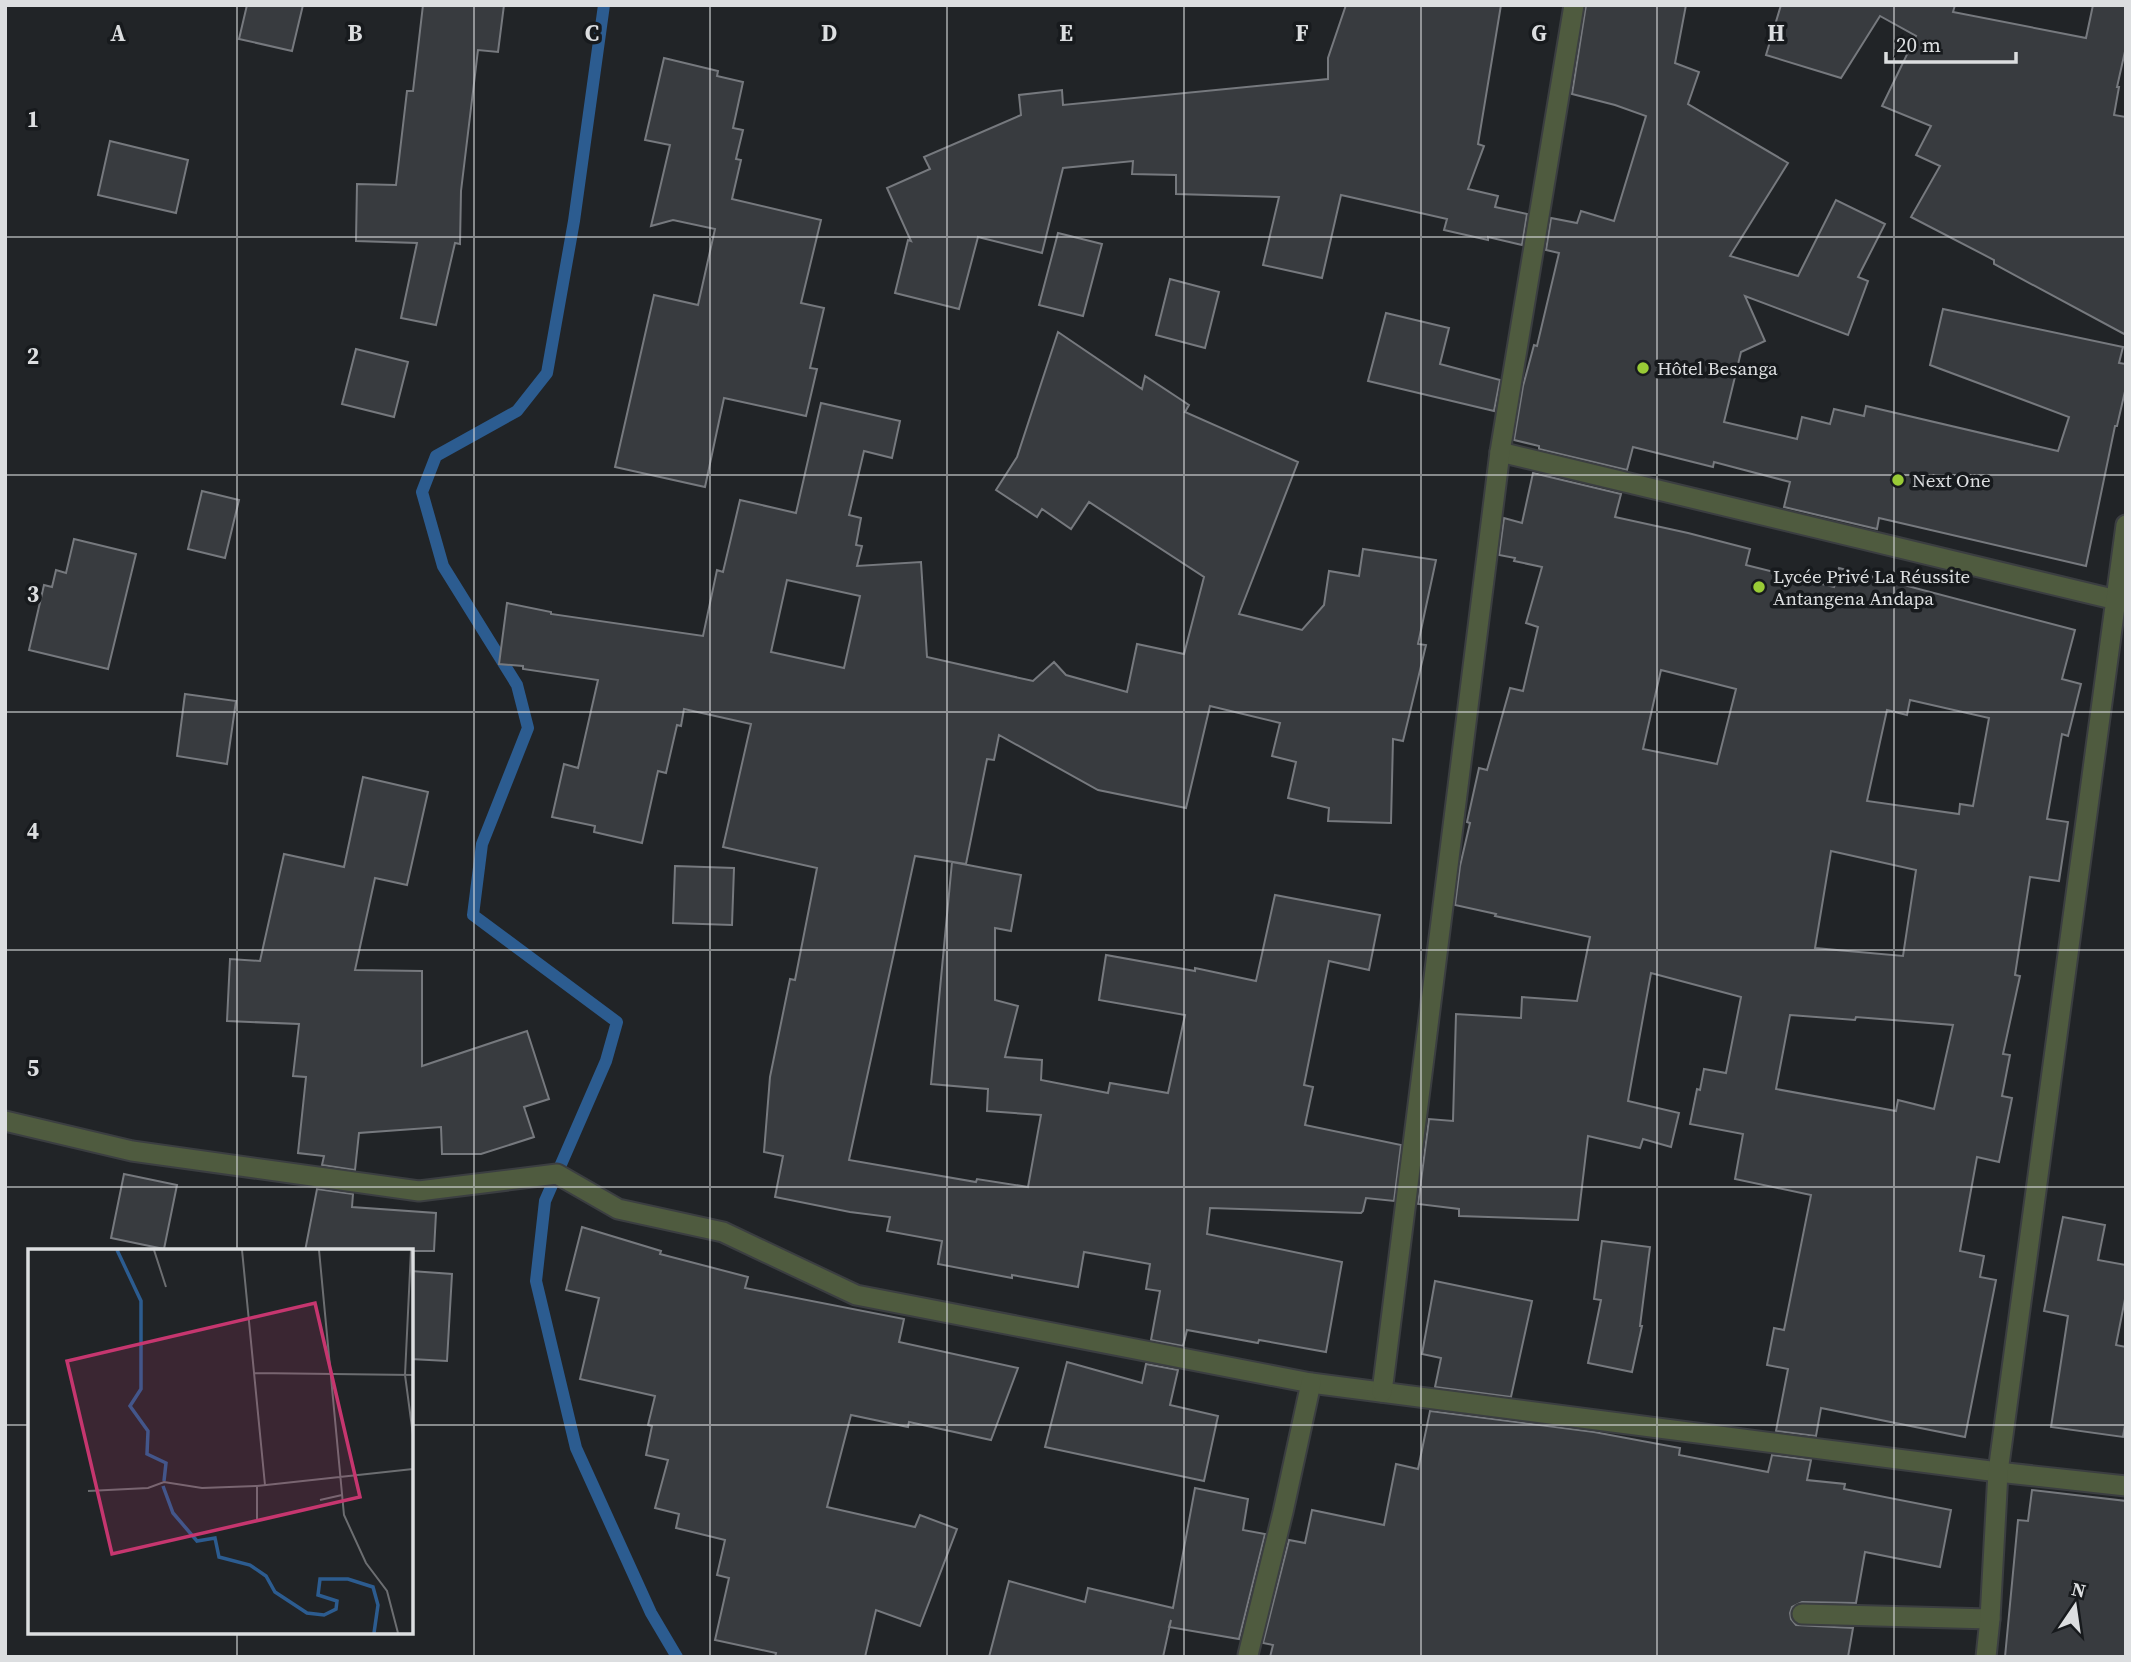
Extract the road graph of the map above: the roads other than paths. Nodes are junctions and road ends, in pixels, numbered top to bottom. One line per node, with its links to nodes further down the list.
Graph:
1 (1574, 5): 2 (street)
2 (1500, 452): 4 (street); 7 (street)
3 (2126, 525): 4 (street)
4 (2120, 601): 8 (street)
5 (5, 1121): 6 (street)
6 (1311, 1383): 7 (street); 12 (street)
7 (1382, 1392): 8 (street)
8 (1998, 1472): 9 (street); 11 (street)
9 (2126, 1486)
10 (1802, 1614): 11 (street)
11 (1990, 1619): 13 (street)
12 (1248, 1655)
13 (1986, 1657)

